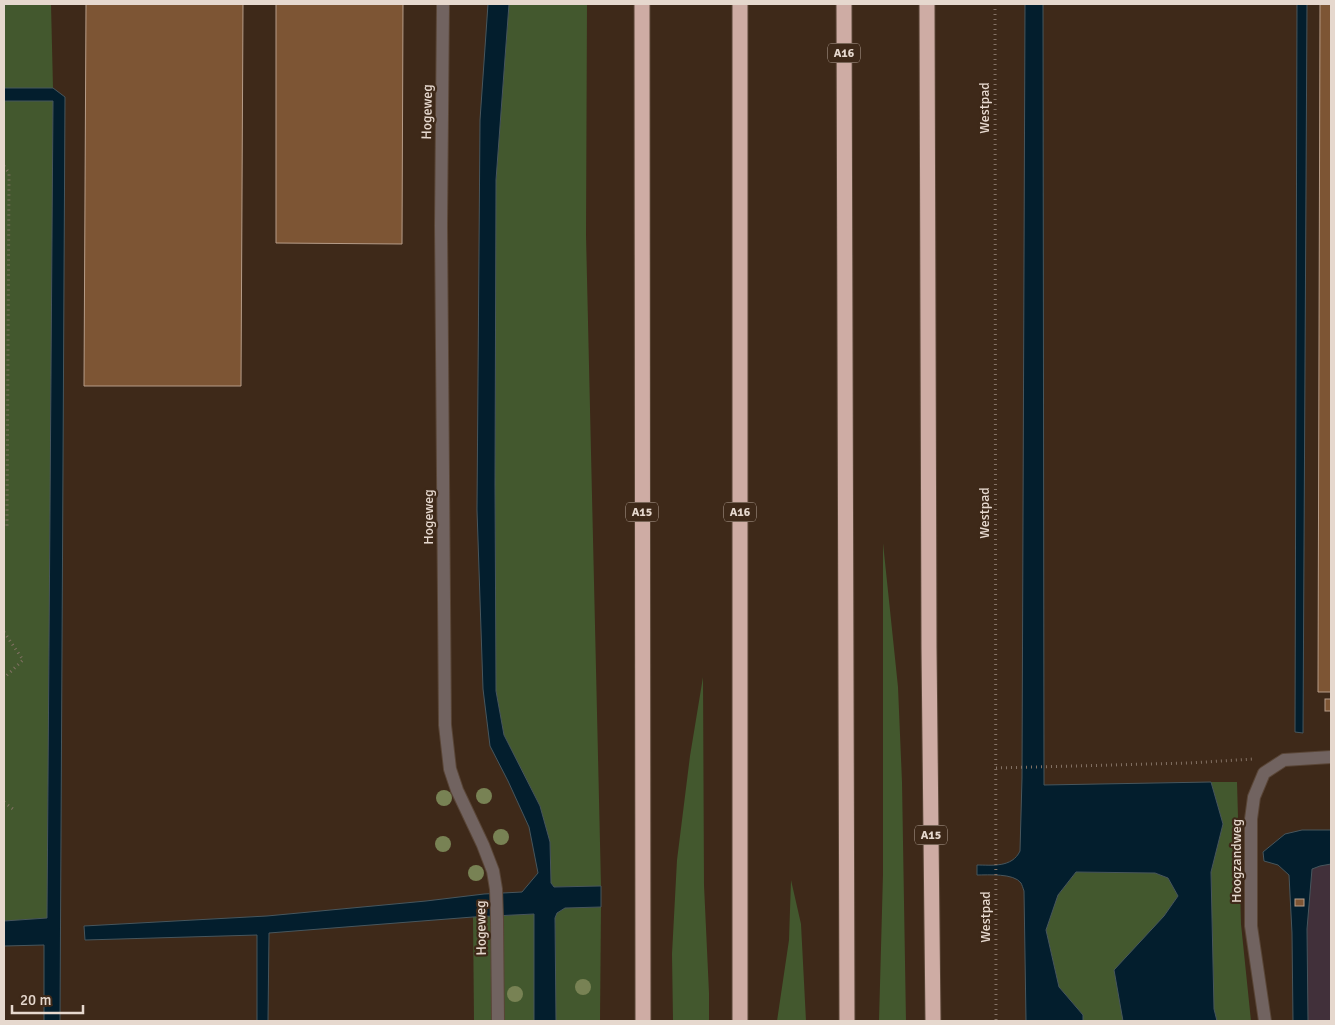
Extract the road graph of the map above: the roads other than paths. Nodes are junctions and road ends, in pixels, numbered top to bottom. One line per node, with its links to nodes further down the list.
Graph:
1 (443, 4): 7 (street, Hogeweg)
2 (642, 4): 8 (highway, A15)
3 (740, 4): 9 (highway, A16)
4 (844, 4): 10 (highway, A16)
5 (927, 4): 11 (highway, A15)
6 (1331, 758): 12 (street, Hoogzandweg)
7 (498, 1021)
8 (643, 1021)
9 (740, 1021)
10 (848, 1021)
11 (933, 1021)
12 (1265, 1021)

